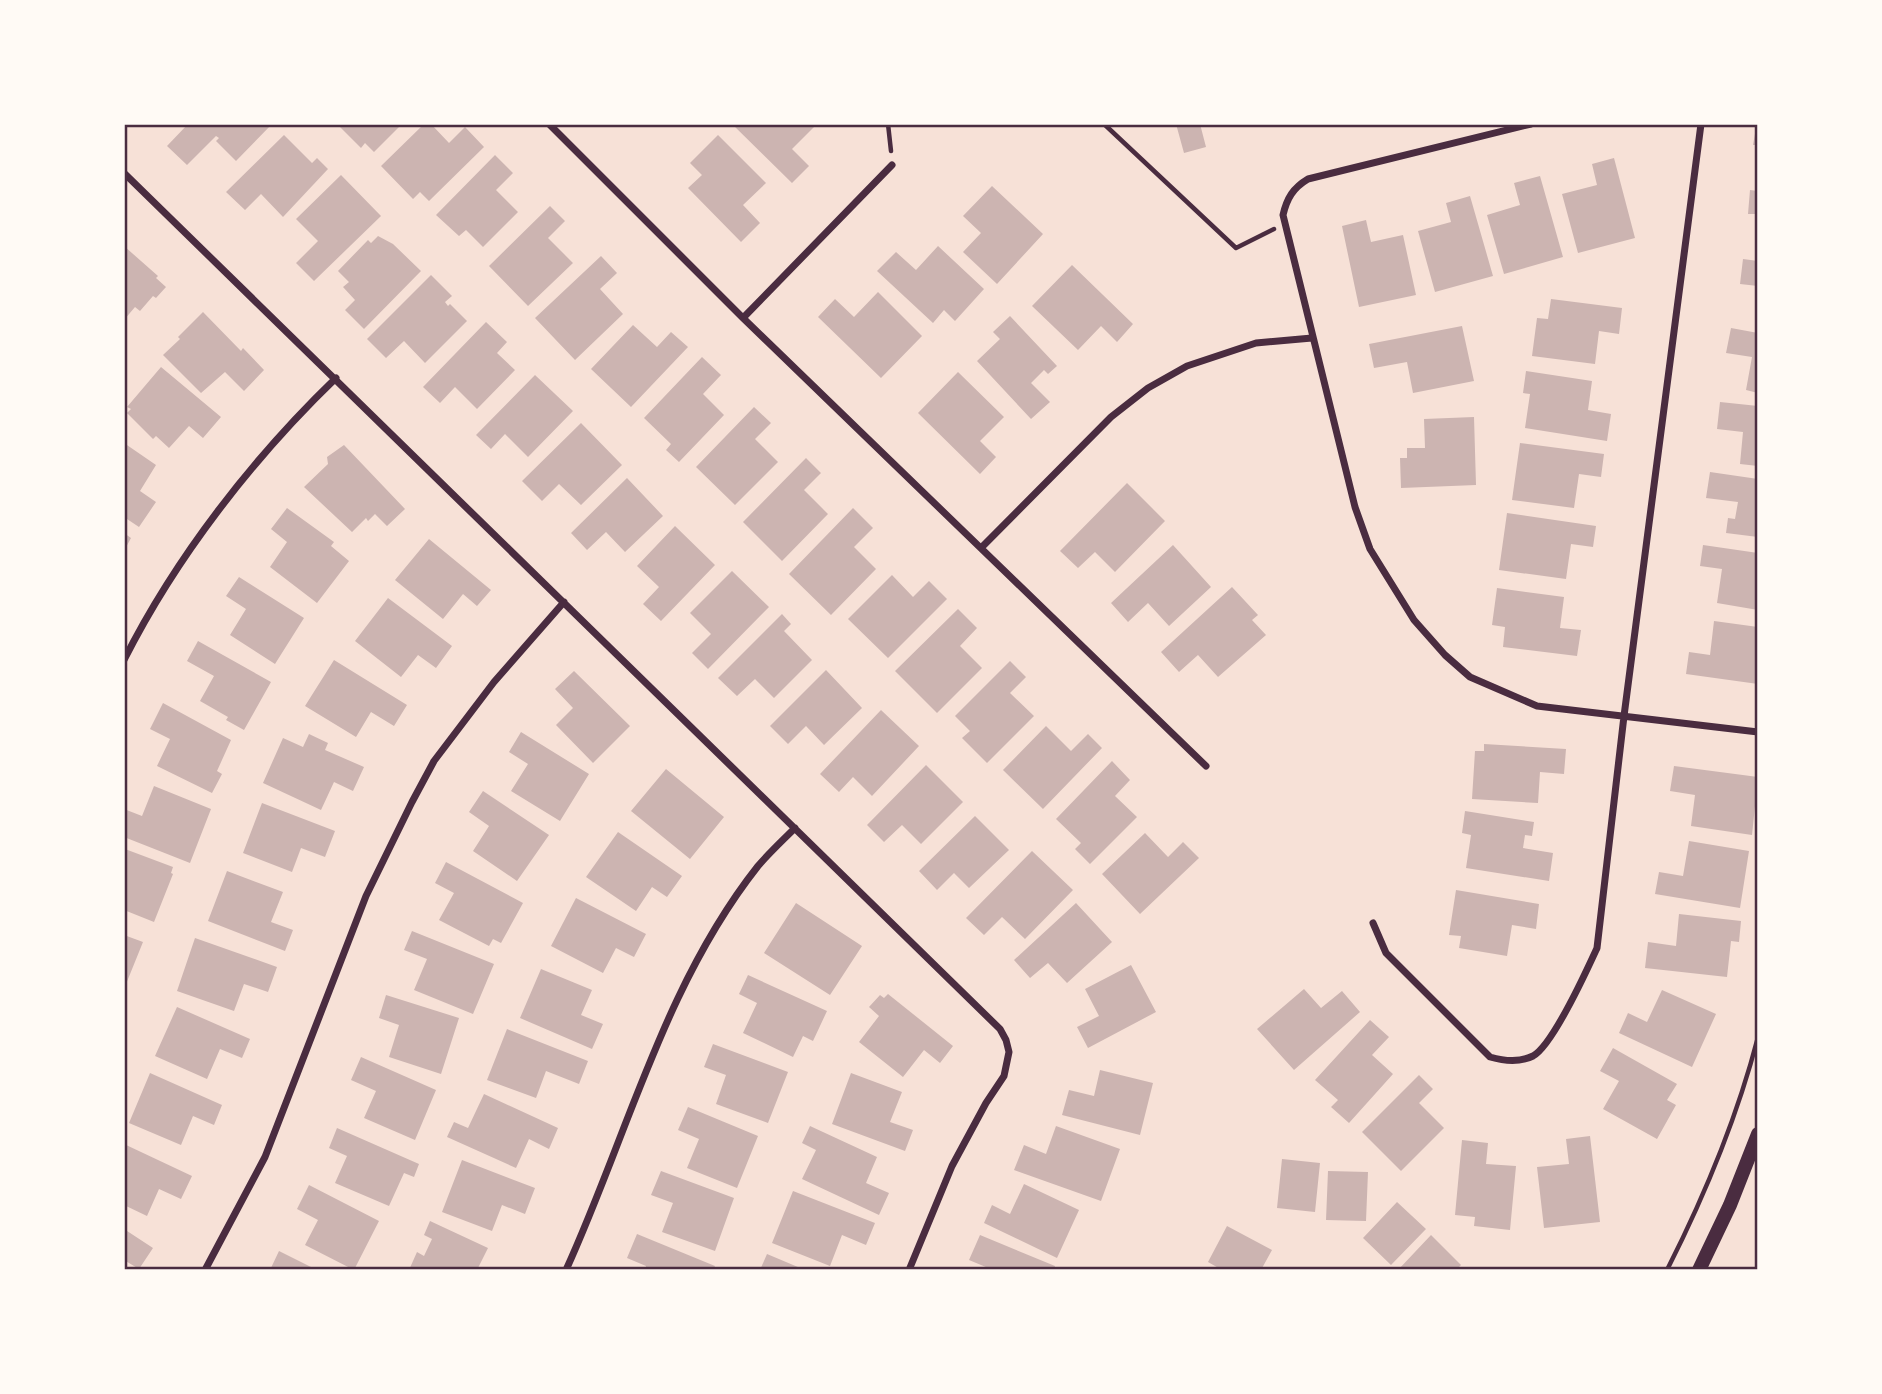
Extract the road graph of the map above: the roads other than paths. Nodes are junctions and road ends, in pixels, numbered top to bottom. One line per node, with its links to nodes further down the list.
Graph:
1 (549, 124): 6 (street)
2 (1531, 124): 7 (street)
3 (1701, 124): 12 (street)
4 (892, 165): 6 (street)
5 (124, 173): 8 (street)
6 (743, 318): 9 (street)
7 (1312, 338): 9 (street); 12 (street)
8 (336, 378): 10 (street); 11 (street)
9 (981, 548): 14 (street)
10 (564, 602): 15 (street); 18 (street)
11 (124, 660)
12 (1624, 716): 13 (street); 16 (street)
13 (1758, 732)
14 (1206, 766)
15 (795, 828): 19 (street); 20 (street)
16 (1373, 923)
17 (1758, 1134): 21 (main road)
18 (205, 1270)
19 (566, 1270)
20 (909, 1270)
21 (1699, 1270)

